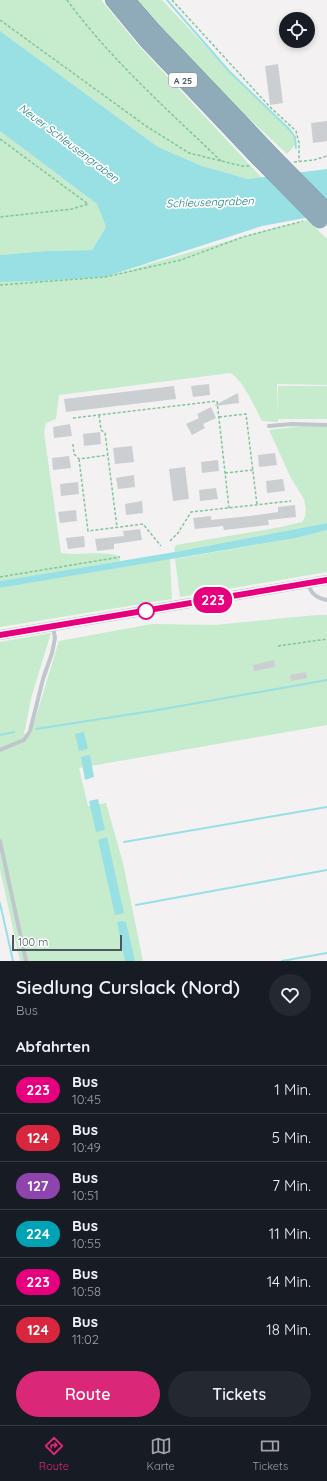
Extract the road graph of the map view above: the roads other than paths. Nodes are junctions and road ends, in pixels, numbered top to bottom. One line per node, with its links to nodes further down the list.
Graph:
1 (112, 0): 3 (highway, A 25)
2 (128, 0): 3 (highway, A 25)
3 (264, 156): 4 (highway, A 25, bridge)
4 (321, 220)
5 (327, 425): 6 (lane)
6 (270, 426)
7 (327, 580): 8 (street)
8 (308, 584): 9 (lane); 10 (street)
9 (327, 600)
10 (53, 626): 11 (street); 12 (lane)
11 (0, 635)
12 (0, 750)
13 (0, 841): 14 (lane)
14 (26, 961)

